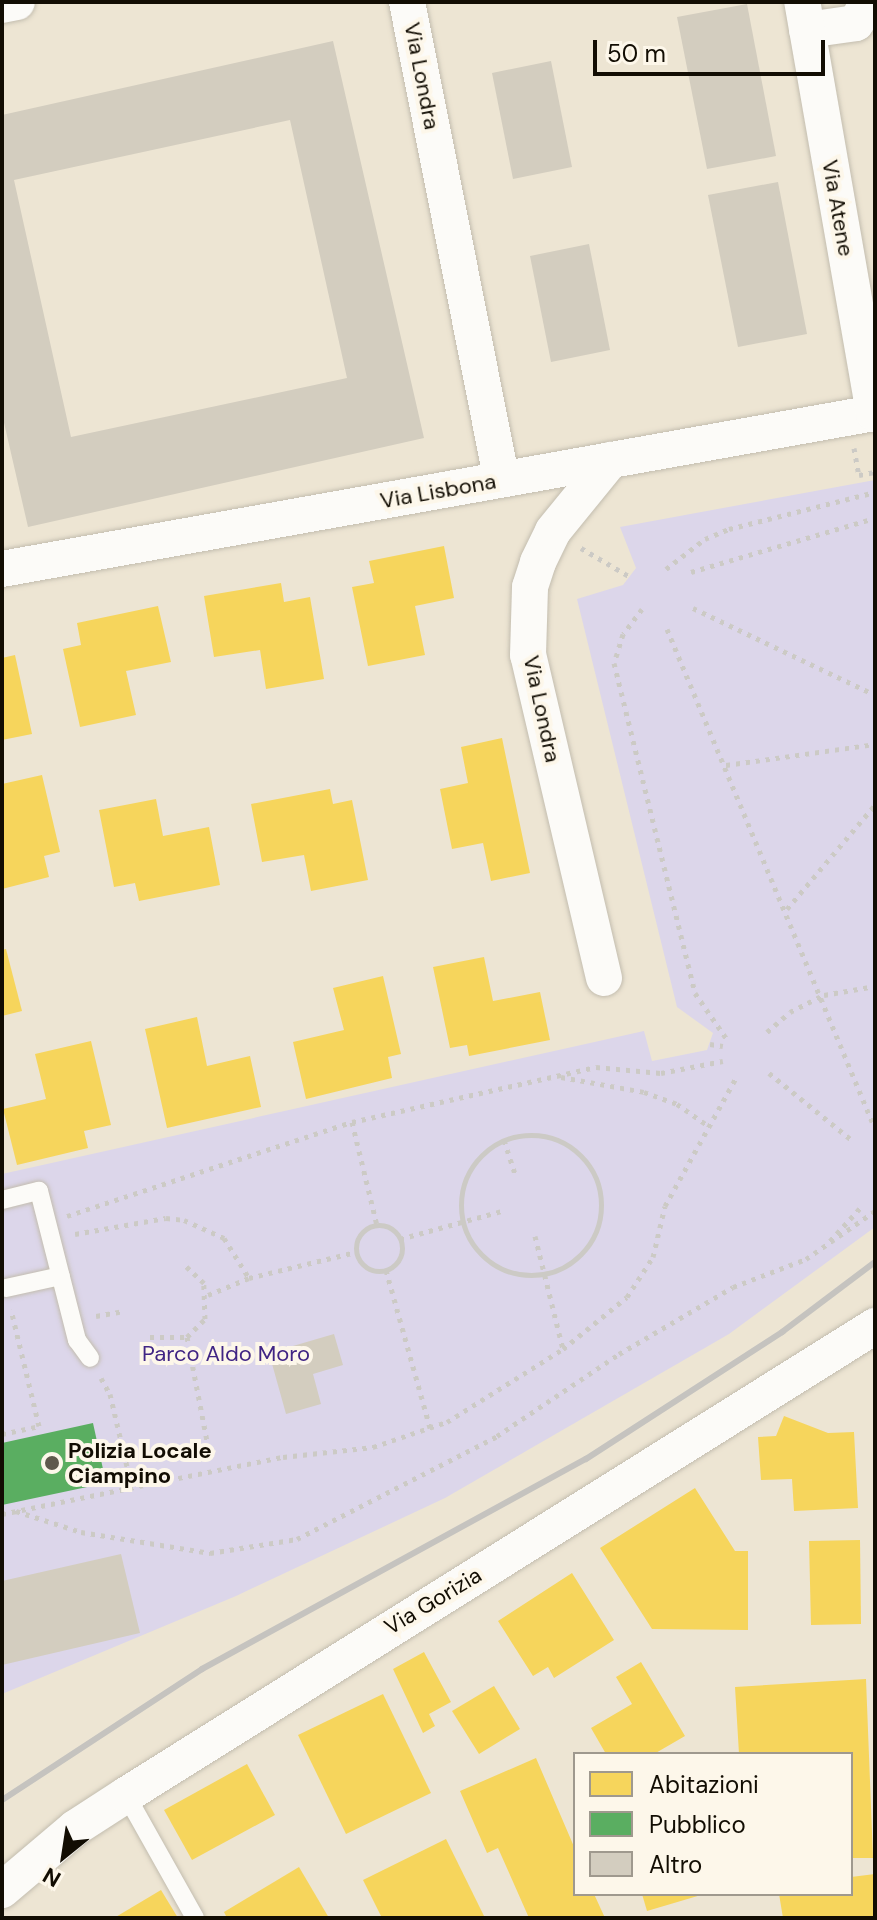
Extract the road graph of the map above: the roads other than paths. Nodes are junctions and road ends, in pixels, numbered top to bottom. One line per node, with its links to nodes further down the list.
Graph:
1 (17, 2): 4 (street)
2 (407, 2): 8 (street, Via Londra)
3 (868, 2): 5 (street)
4 (2, 5)
5 (804, 16): 6 (street, Via Atene)
6 (874, 413): 7 (street, Via Lisbona)
7 (611, 460): 8 (street, Via Lisbona); 10 (street, Via Londra)
8 (502, 480): 9 (street, Via Lisbona)
9 (2, 569)
10 (604, 978)
11 (2, 1200): 12 (lane)
12 (61, 1276): 13 (lane); 15 (lane)
13 (6, 1288)
14 (875, 1326): 16 (street, Via Gorizia)
15 (90, 1358)
16 (126, 1795): 17 (street, Via Gorizia); 18 (lane)
17 (2, 1890)
18 (195, 1918)

